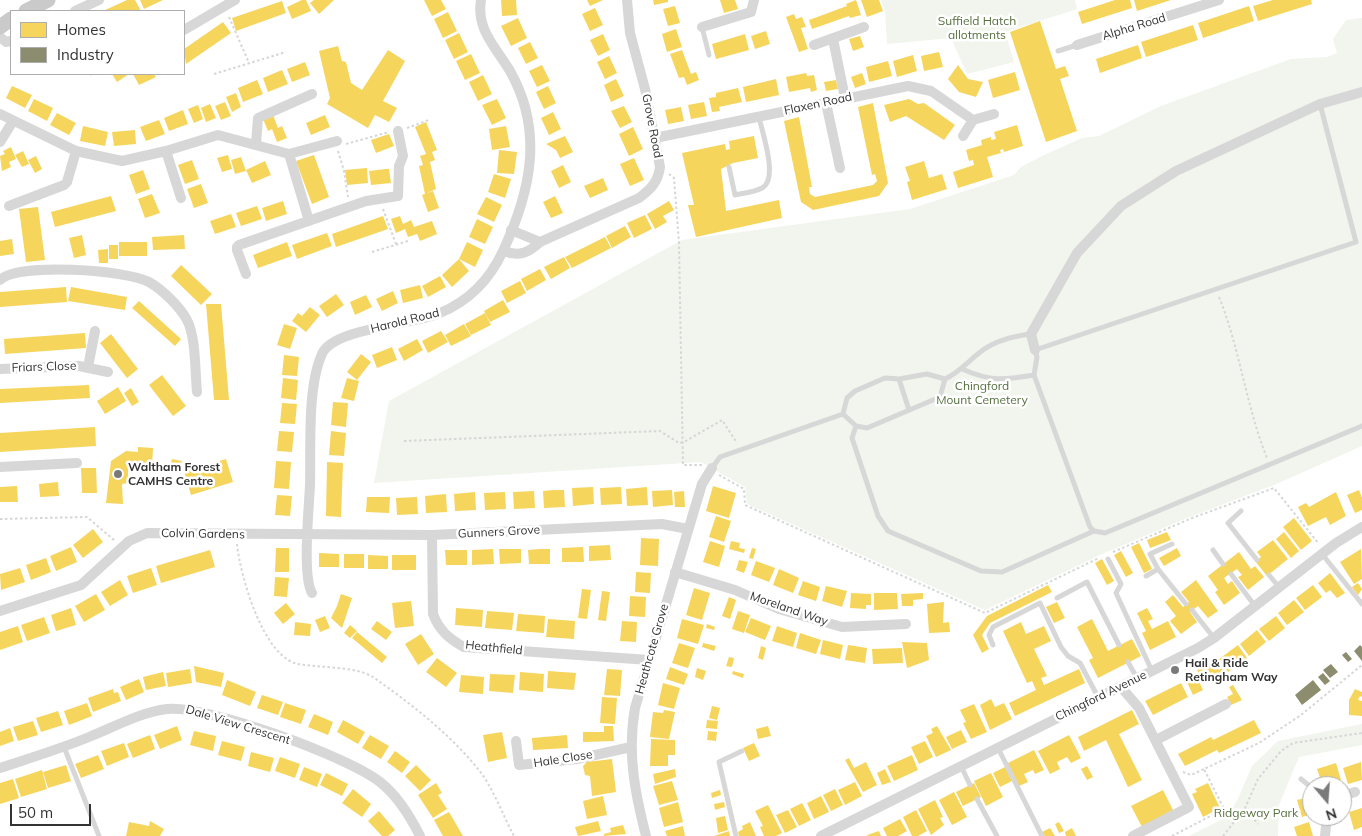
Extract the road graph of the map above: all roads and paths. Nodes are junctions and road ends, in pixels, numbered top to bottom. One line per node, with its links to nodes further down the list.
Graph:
1 (48, 0): 9 (main road)
2 (99, 0): 10 (street)
3 (235, 0): 8 (street)
4 (481, 0): 50 (street, Harold Road)
5 (627, 0): 35 (street, Grove Road)
6 (754, 0): 11 (street)
7 (1219, 0): 16 (street, Alpha Road)
8 (224, 5): 13 (street); 20 (path)
9 (28, 10)
10 (76, 10)
11 (702, 27): 19 (lane)
12 (864, 27): 14 (street)
13 (185, 29)
14 (834, 39): 15 (street); 24 (street)
15 (814, 45)
16 (1077, 45): 17 (lane)
17 (1058, 51)
18 (286, 52): 20 (path)
19 (710, 54)
20 (248, 63): 21 (path)
21 (214, 74)
22 (1362, 92): 26 (street)
23 (312, 94): 38 (street)
24 (846, 98): 25 (street, Flaxen Road); 31 (street, Flaxen Road)
25 (826, 103): 29 (street, Flaxen Road); 43 (street)
26 (1320, 104): 58 (lane); 60 (street)
27 (0, 114): 32 (street)
28 (994, 114): 31 (street)
29 (758, 116): 35 (street, Flaxen Road); 42 (lane)
30 (429, 120): 33 (path)
31 (973, 120): 34 (street)
32 (14, 121): 37 (street); 39 (street)
33 (398, 131): 46 (street); 48 (path)
34 (964, 136)
35 (655, 138): 52 (street, Grove Road)
36 (336, 141): 41 (street)
37 (0, 142)
38 (256, 144): 40 (street); 41 (street)
39 (76, 151): 40 (street); 47 (street)
40 (166, 151): 45 (street)
41 (289, 154): 49 (street)
42 (729, 167)
43 (840, 168)
44 (674, 178): 75 (path)
45 (181, 198)
46 (379, 200): 48 (street); 53 (path)
47 (9, 206)
48 (349, 207): 49 (street)
49 (309, 221): 56 (street)
50 (512, 230): 52 (street); 54 (street, Harold Road)
51 (408, 241): 53 (path)
52 (540, 242): 54 (street, Grove Road)
53 (396, 244): 55 (path)
54 (504, 251): 88 (street, Harold Road)
55 (372, 252)
56 (246, 274)
57 (0, 280): 69 (street)
58 (1216, 289): 61 (lane); 79 (path)
59 (95, 331): 62 (street, Friars Close)
60 (1031, 334): 61 (street); 64 (lane)
61 (1035, 350): 66 (lane)
62 (88, 367): 63 (street, Friars Close); 65 (street, Friars Close)
63 (0, 369)
64 (962, 369): 66 (lane); 68 (lane)
65 (108, 372)
66 (1034, 375): 86 (lane)
67 (899, 379): 68 (lane); 70 (lane); 71 (lane)
68 (945, 379): 70 (lane)
69 (196, 392)
70 (909, 410): 72 (lane)
71 (843, 414): 72 (lane); 76 (lane)
72 (856, 426): 86 (lane)
73 (1362, 426): 79 (lane)
74 (404, 441): 75 (path)
75 (682, 442): 76 (path); 78 (path)
76 (742, 451): 81 (lane)
77 (77, 463): 80 (street)
78 (700, 464)
79 (1269, 465): 86 (lane)
80 (0, 467)
81 (712, 469): 85 (street, Heathcote Grove); 95 (path)
82 (1241, 511): 97 (lane)
83 (0, 519): 91 (path)
84 (1362, 527): 93 (street, Chingford Avenue)
85 (688, 529): 89 (street, Gunners Grove); 100 (street, Heathcote Grove)
86 (1094, 531)
87 (236, 534): 88 (street, Colvin Gardens); 91 (street, Colvin Gardens); 143 (path)
88 (308, 535): 89 (street, Gunners Grove); 105 (street, Harold Road)
89 (432, 535): 116 (street, Heathfield)
90 (1172, 544): 99 (lane)
91 (122, 547): 111 (street, Colvin Gardens)
92 (1213, 550): 98 (lane)
93 (1323, 552): 94 (path); 104 (street, Chingford Avenue); 108 (lane)
94 (1111, 553)
95 (1102, 557)
96 (1108, 559): 119 (lane)
97 (1257, 560)
98 (1223, 564)
99 (1158, 569): 103 (lane); 107 (lane)
100 (675, 572): 112 (street, Moreland Way); 116 (street, Heathcote Grove)
101 (1231, 574): 109 (lane)
102 (1269, 575): 104 (lane)
103 (1146, 576)
104 (1279, 587): 109 (street, Chingford Avenue)
105 (312, 593)
106 (1056, 598): 115 (lane)
107 (1186, 604)
108 (1362, 604)
109 (1255, 607): 113 (street, Chingford Avenue)
110 (1192, 610): 113 (lane)
111 (0, 611)
112 (906, 624)
113 (1214, 638): 119 (street, Chingford Avenue)
114 (993, 645): 122 (lane)
115 (1119, 645)
116 (649, 660): 128 (street, Heathcote Grove)
117 (1128, 662): 120 (lane)
118 (1362, 665): 134 (path)
119 (1152, 671): 120 (street, Chingford Avenue)
120 (1137, 678): 121 (street, Chingford Avenue)
121 (1120, 686): 122 (street, Chingford Avenue); 125 (street)
122 (1098, 698): 129 (street, Chingford Avenue)
123 (1226, 704): 125 (street)
124 (1362, 733): 139 (path)
125 (1156, 740): 149 (street)
126 (516, 741): 128 (street, Hale Close)
127 (64, 747): 133 (street, Dale View Crescent); 141 (lane); 142 (street, Dale View Crescent)
128 (631, 747): 144 (street, Heathcote Grove)
129 (998, 748): 132 (street, Chingford Avenue); 148 (lane)
130 (742, 751): 145 (lane)
131 (1180, 765): 134 (path)
132 (961, 766): 135 (lane); 146 (street, Chingford Avenue)
133 (0, 768)
134 (1204, 769): 150 (path)
135 (970, 785)
136 (1355, 792): 137 (street)
137 (1352, 793)
138 (977, 799): 147 (lane)
139 (1245, 808): 140 (path); 151 (path)
140 (1258, 824)
141 (99, 836)
142 (420, 836)
143 (514, 836)
144 (646, 836)
145 (736, 836)
146 (821, 836)
147 (997, 836)
148 (1042, 836)
149 (1134, 836)
150 (1172, 836)
151 (1223, 836)

